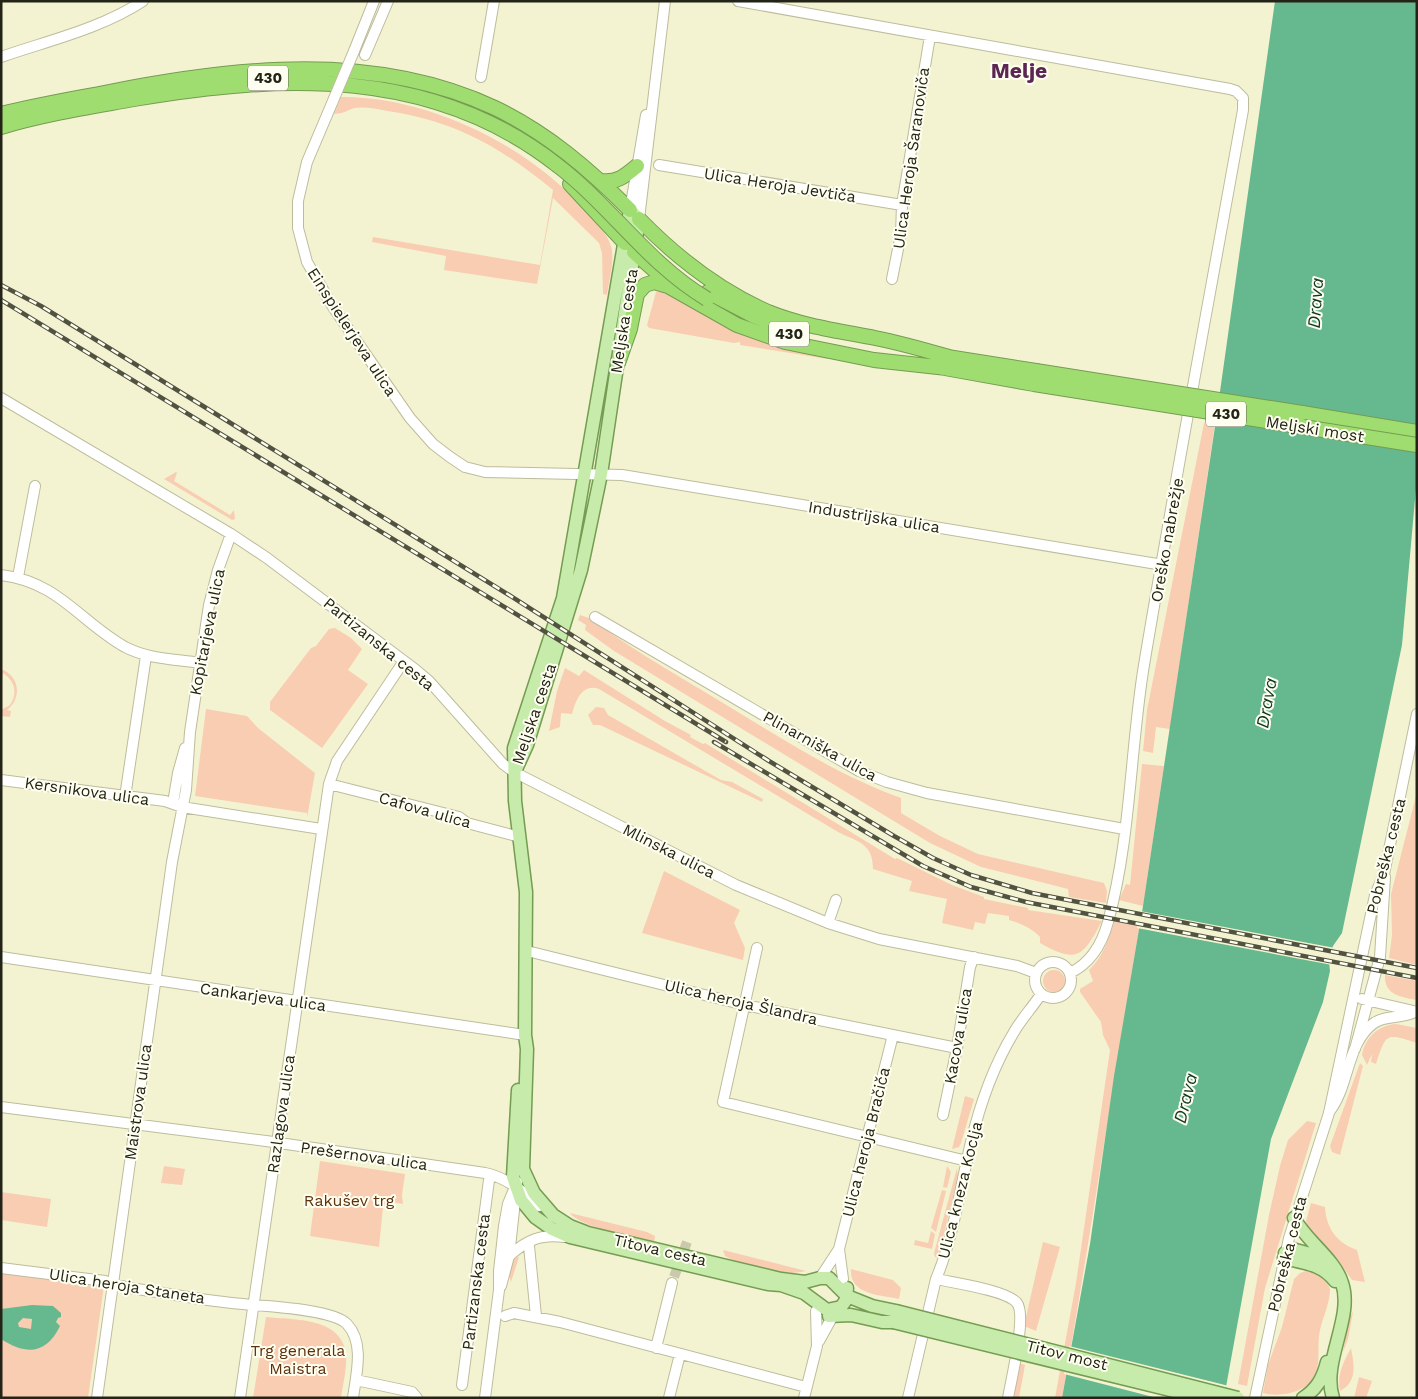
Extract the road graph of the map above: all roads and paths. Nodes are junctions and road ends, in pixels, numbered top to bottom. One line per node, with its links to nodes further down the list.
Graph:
1 (143, 1): 9 (street)
2 (374, 1): 33 (street, Einspielerjeva ulica, bridge)
3 (388, 1): 8 (street)
4 (494, 1): 10 (street)
5 (665, 1): 11 (street, Meljska cesta)
6 (738, 1): 7 (street)
7 (930, 36): 20 (street, Ulica Heroja Šaranoviča); 29 (street, Oreško nabrežje)
8 (366, 55)
9 (1, 57)
10 (481, 77)
11 (653, 85): 18 (street, Meljska cesta); 21 (street, Meljska cesta)
12 (121, 89): 14 (highway, 430); 16 (highway, 430); 19 (highway)
13 (149, 97): 15 (highway, 430); 16 (highway, 430); 22 (highway)
14 (1, 114)
15 (1, 127)
16 (559, 162): 25 (highway, 430, bridge)
17 (659, 165): 20 (street, Ulica Heroja Jevtiča)
18 (637, 166): 19 (highway); 21 (street, Meljska cesta)
19 (601, 181): 21 (highway)
20 (902, 205): 23 (street, Ulica Heroja Šaranoviča)
21 (634, 214): 22 (main road, Meljska cesta); 25 (highway)
22 (629, 248): 24 (highway); 26 (main road, Meljska cesta); 33 (main road, Meljska cesta)
23 (892, 279)
24 (686, 297): 25 (highway); 26 (highway)
25 (948, 362): 27 (highway, 430)
26 (618, 363): 34 (main road, Meljska cesta)
27 (1036, 378): 30 (highway, Meljski most / 430, bridge); 32 (highway, Meljski most / 430, bridge)
28 (1, 398): 36 (street, Partizanska cesta)
29 (1191, 402): 31 (street, Meljski most); 37 (street, Oreško nabrežje)
30 (1417, 432)
31 (1417, 437)
32 (1417, 444)
33 (586, 474): 34 (street, Industrijska ulica); 46 (main road, Meljska cesta)
34 (601, 474): 37 (street, Industrijska ulica); 46 (main road, Meljska cesta)
35 (35, 486): 39 (street)
36 (231, 534): 42 (street, Partizanska cesta); 43 (street, Kopitarjeva ulica)
37 (1163, 566): 52 (street, Oreško nabrežje)
38 (1, 575): 39 (street)
39 (18, 577): 41 (street)
40 (595, 617): 52 (street, Plinarniška ulica)
41 (146, 656): 43 (street); 49 (street)
42 (404, 661): 46 (street, Partizanska cesta); 48 (street, Razlagova ulica)
43 (200, 663): 50 (street, Kopitarjeva ulica)
44 (1417, 714): 45 (street, Pobreška cesta)
45 (1412, 769): 54 (street, Pobreška cesta)
46 (514, 772): 53 (main road, Partizanska cesta); 56 (street, Mlinska ulica)
47 (1, 780): 49 (street, Kersnikova ulica)
48 (329, 784): 51 (street, Razlagova ulica); 53 (street, Cafova ulica)
49 (125, 797): 50 (street, Kersnikova ulica)
50 (178, 805): 51 (street, Kersnikova ulica); 63 (street, Maistrova ulica)
51 (321, 829): 67 (street, Razlagova ulica)
52 (1124, 829): 62 (street, Oreško nabrežje)
53 (520, 837): 58 (main road, Partizanska cesta)
54 (1384, 874): 65 (street, Pobreška cesta); 66 (street)
55 (836, 900): 56 (street)
56 (828, 922): 60 (street, Mlinska ulica)
57 (758, 948): 68 (street)
58 (527, 951): 68 (street, Ulica heroja Šlandra); 70 (main road, Partizanska cesta)
59 (1, 957): 63 (street, Cankarjeva ulica)
60 (974, 957): 61 (street, Mlinska ulica); 72 (street, Kacova ulica)
61 (1036, 973): 62 (street); 64 (street)
62 (1070, 973): 64 (street)
63 (155, 982): 67 (street, Cankarjeva ulica); 77 (street, Maistrova ulica)
64 (1041, 994): 80 (street, Ulica kneza Koclja)
65 (1354, 998): 66 (street, Pobreška cesta); 75 (street, Pobreška cesta)
66 (1367, 1000): 69 (street, Pobreška cesta); 73 (street)
67 (297, 1002): 70 (street, Cankarjeva ulica); 79 (street, Razlagova ulica)
68 (745, 1005): 71 (street, Ulica heroja Šlandra); 78 (street)
69 (1416, 1012): 73 (street, Pobreška cesta)
70 (525, 1035): 81 (main road, Partizanska cesta); 83 (main road, Partizanska cesta)
71 (893, 1035): 72 (street, Ulica heroja Šlandra); 78 (street, Ulica heroja Bračiča)
72 (957, 1048): 76 (street, Kacova ulica)
73 (1355, 1049): 75 (street, Pobreška cesta)
74 (1, 1108): 77 (street, Prešernova ulica)
75 (1329, 1113): 85 (street, Pobreška cesta)
76 (943, 1115)
77 (135, 1125): 79 (street, Prešernova ulica); 97 (street, Maistrova ulica)
78 (868, 1137): 80 (street); 88 (street, Ulica heroja Bračiča)
79 (278, 1144): 83 (street, Prešernova ulica); 101 (street, Razlagova ulica)
80 (967, 1161): 95 (street, Ulica kneza Koclja)
81 (523, 1162): 83 (street, Partizanska cesta); 84 (main road, Titova cesta)
82 (489, 1180): 109 (street, Partizanska cesta)
83 (516, 1186): 84 (street, Titova cesta); 86 (main road, Titova cesta); 89 (street, Partizanska cesta); 98 (street, Partizanska cesta)
84 (553, 1215): 94 (main road, Titova cesta)
85 (1294, 1218): 90 (street, Pobreška cesta); 91 (main road)
86 (570, 1237): 89 (street, Partizanska cesta); 94 (main road, Titova cesta)
87 (529, 1246): 103 (street)
88 (839, 1249): 93 (street, Ulica heroja Bračiča); 99 (street, Ulica heroja Bračiča)
89 (509, 1256): 98 (street, Partizanska cesta)
90 (1285, 1256): 91 (main road); 121 (street, Pobreška cesta); 122 (main road)
91 (1325, 1258): 123 (main road)
92 (1, 1268): 97 (street, Ulica heroja Staneta)
93 (816, 1276): 94 (main road); 99 (main road); 99 (main road); 100 (main road)
94 (769, 1279): 100 (main road)
95 (936, 1279): 117 (street, Ulica kneza Koclja); 118 (street)
96 (672, 1283): 106 (street)
97 (113, 1285): 101 (street, Ulica heroja Staneta); 112 (street, Maistrova ulica)
98 (499, 1290): 111 (street, Partizanska cesta)
99 (841, 1299): 100 (main road); 100 (main road); 104 (main road); 104 (main road); 105 (street)
100 (811, 1303): 105 (street)
101 (254, 1304): 108 (street); 113 (street, Razlagova ulica)
102 (505, 1316): 103 (street)
103 (536, 1316): 106 (street)
104 (895, 1316): 119 (main road, Titov most, bridge); 120 (main road, Titov most, bridge)
105 (816, 1346): 110 (street)
106 (656, 1348): 107 (street)
107 (677, 1356): 110 (street); 116 (street)
108 (356, 1380): 114 (street); 115 (street)
109 (462, 1385)
110 (805, 1393)
111 (485, 1397)
112 (97, 1398)
113 (240, 1398)
114 (353, 1398)
115 (417, 1398)
116 (669, 1398)
117 (908, 1398)
118 (1008, 1398)
119 (1203, 1398)
120 (1238, 1398)
121 (1255, 1398)
122 (1303, 1398)
123 (1333, 1398)

